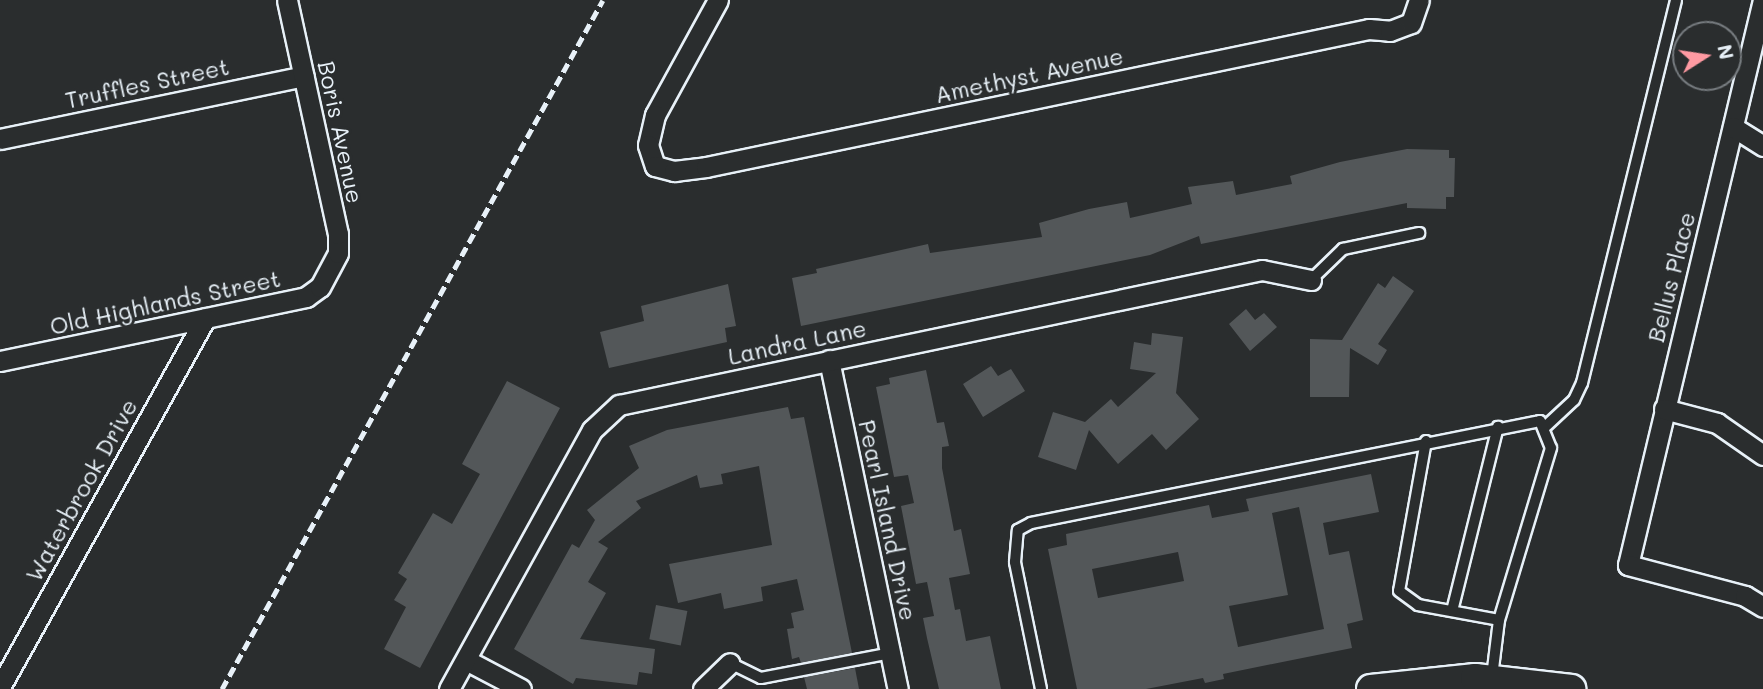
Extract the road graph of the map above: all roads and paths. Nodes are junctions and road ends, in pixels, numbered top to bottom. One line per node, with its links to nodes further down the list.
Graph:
1 (287, 0): 6 (street, Boris Avenue)
2 (718, 0): 3 (street, Amethyst Avenue)
3 (1419, 0)
4 (1676, 0): 17 (lane)
5 (1763, 0): 7 (street, Bellus Place)
6 (304, 75): 8 (street, Truffles Street); 11 (street, Boris Avenue)
7 (1732, 127): 9 (street); 16 (street, Bellus Place)
8 (0, 139)
9 (1763, 146)
10 (1419, 233): 12 (lane)
11 (331, 274): 13 (street, Old Highlands Street)
12 (1311, 280): 14 (street, Landra Lane)
13 (205, 318): 15 (street, Old Highlands Street); 28 (street, Waterbrook Drive)
14 (829, 360): 24 (street, Pearl Island Drive); 25 (street, Landra Lane)
15 (0, 361)
16 (1664, 409): 20 (street); 21 (street, Bellus Place)
17 (1546, 426): 18 (lane); 23 (lane)
18 (1497, 427): 19 (lane); 22 (lane)
19 (1426, 442): 22 (lane); 33 (lane)
20 (1763, 455)
21 (1763, 607)
22 (1452, 611): 23 (lane)
23 (1499, 620): 27 (lane)
24 (891, 653): 26 (lane); 32 (street, Pearl Island Drive)
25 (466, 660): 29 (street, Landra Lane); 30 (street)
26 (730, 663): 31 (street)
27 (1488, 684): 34 (main road); 35 (main road)
28 (0, 687)
29 (449, 689)
30 (521, 689)
31 (703, 689)
32 (898, 689)
33 (1041, 689)
34 (1371, 689)
35 (1571, 689)

